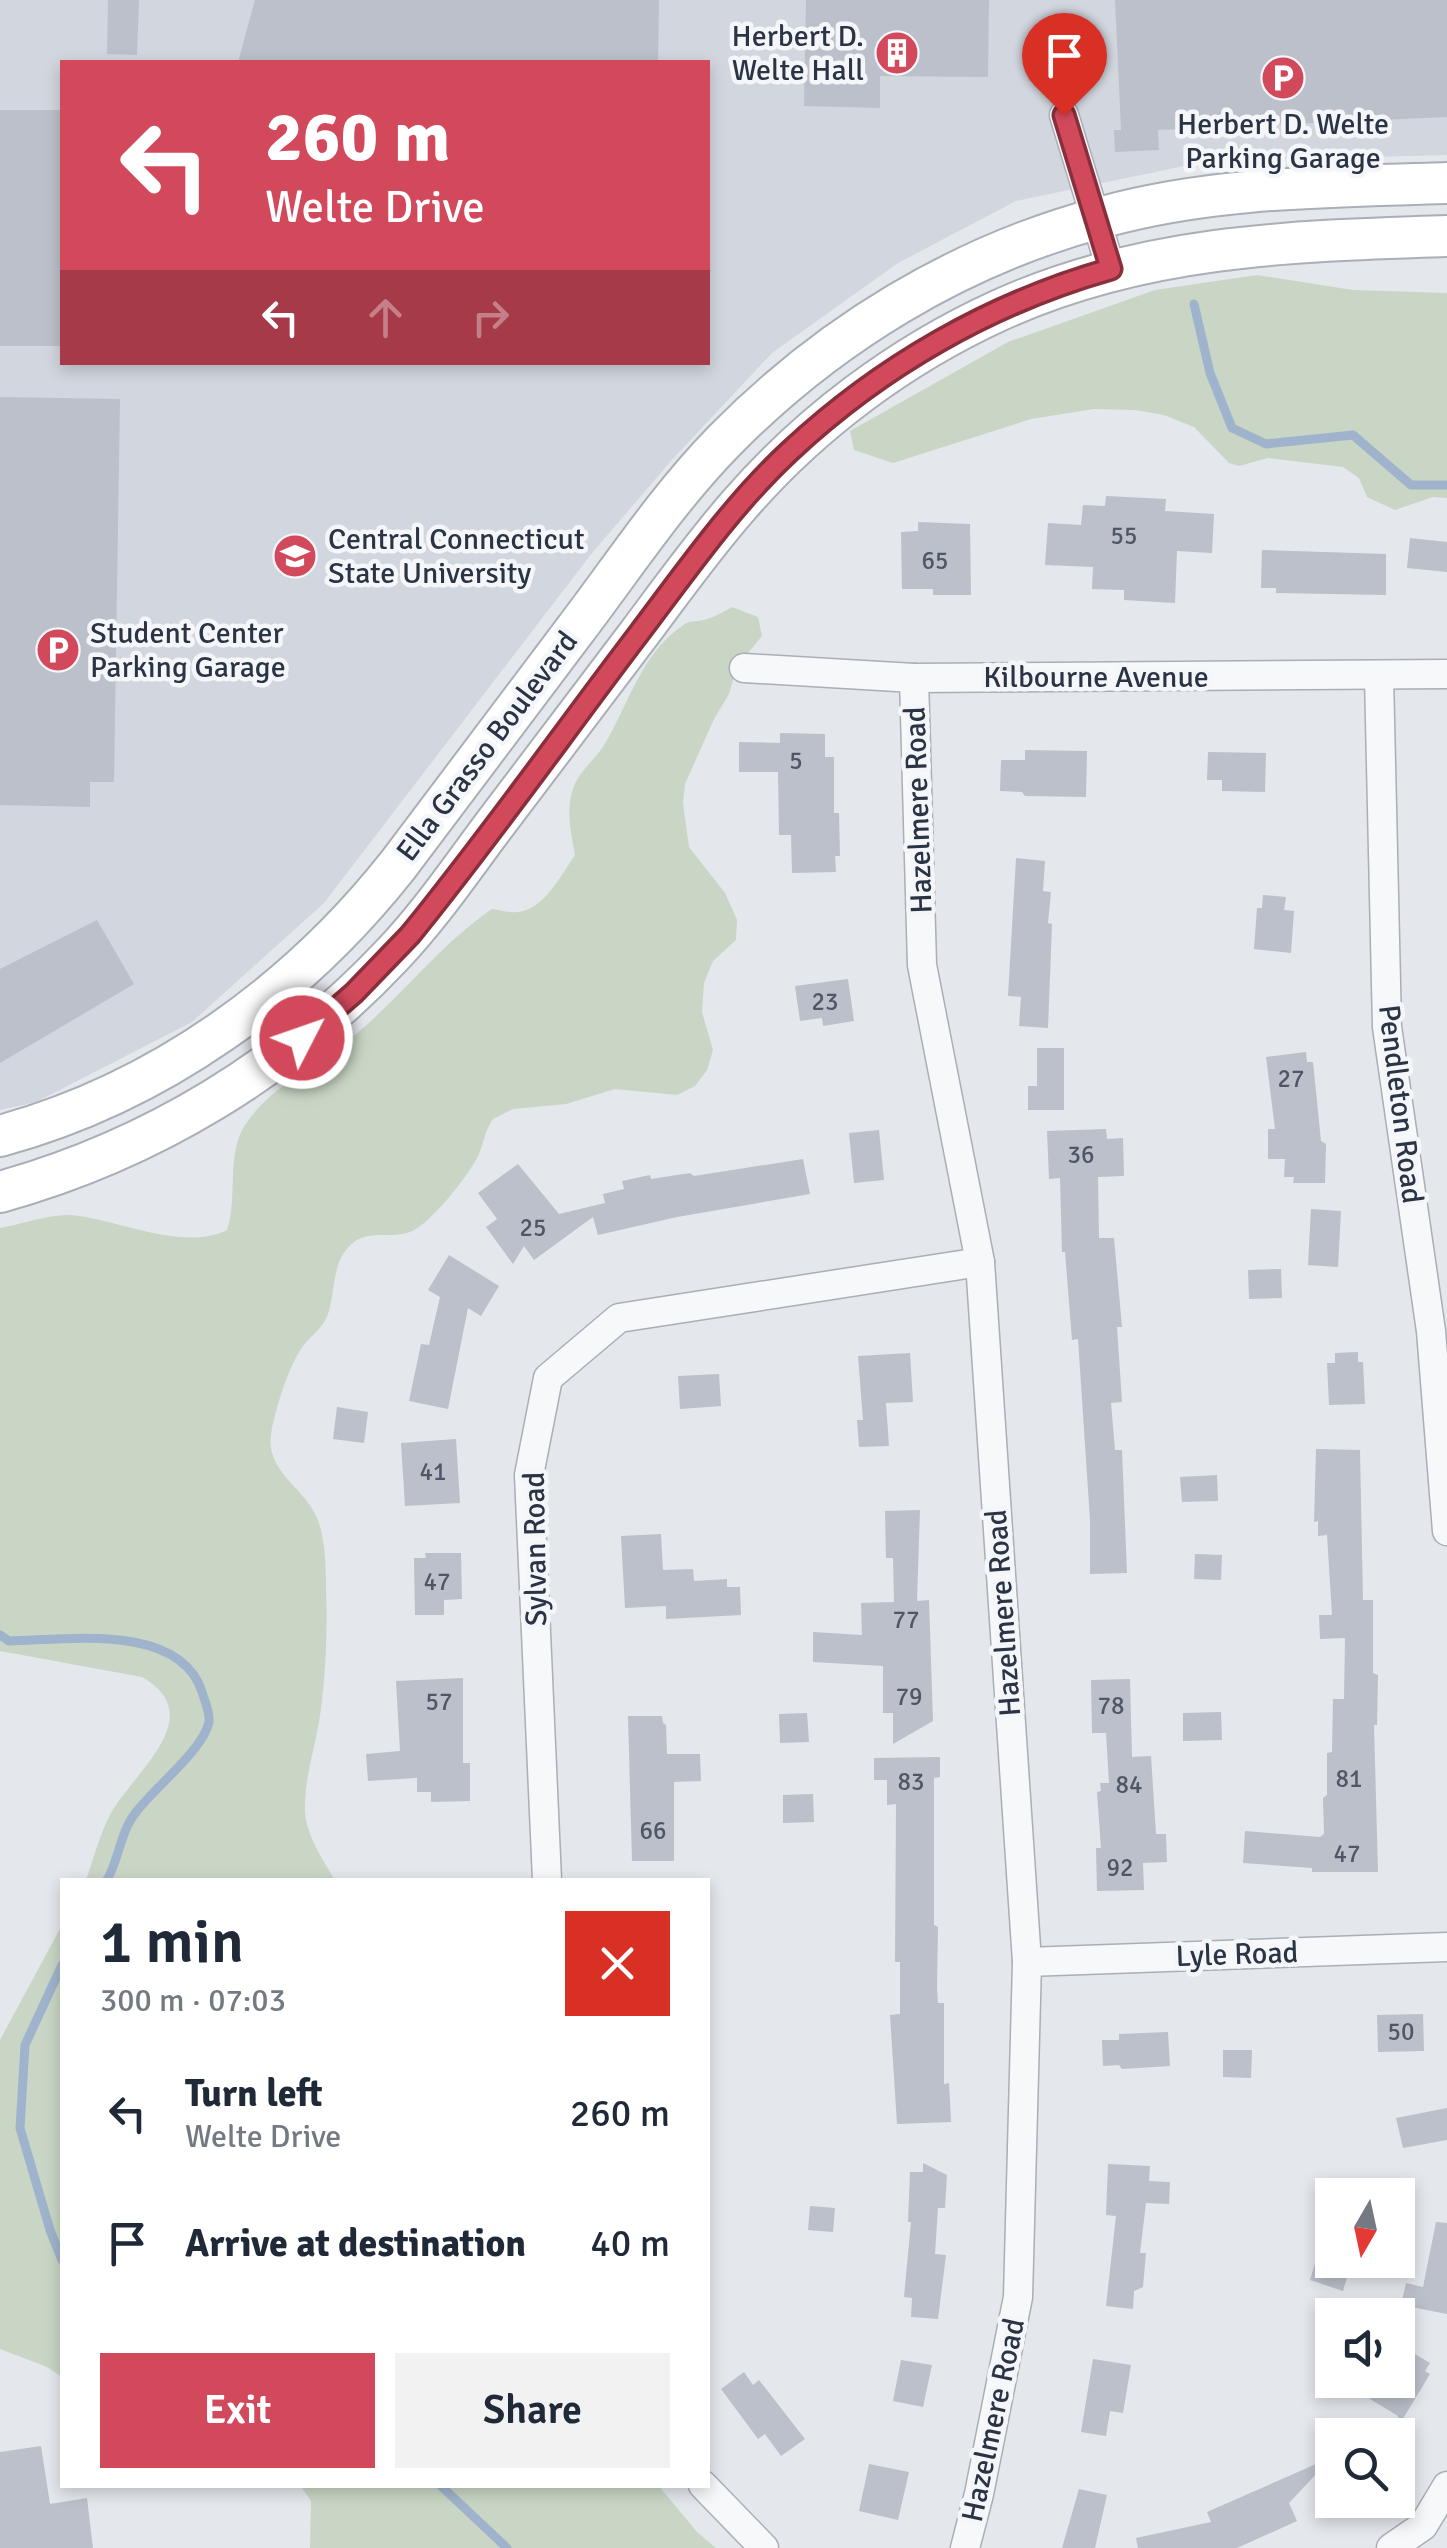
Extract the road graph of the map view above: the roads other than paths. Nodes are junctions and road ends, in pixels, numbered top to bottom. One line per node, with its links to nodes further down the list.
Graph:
1 (1064, 115): 3 (street)
2 (1447, 183): 3 (main road, Ella Grasso Boulevard)
3 (1096, 219): 5 (street); 6 (main road, Ella Grasso Boulevard)
4 (1447, 236): 5 (main road, Ella Grasso Boulevard)
5 (1111, 269): 7 (main road, Ella Grasso Boulevard)
6 (595, 604): 7 (main road); 8 (main road, Ella Grasso Boulevard)
7 (638, 636): 10 (main road, Ella Grasso Boulevard)
8 (569, 638): 10 (main road); 14 (main road, Ella Grasso Boulevard)
9 (744, 668): 13 (street, Kilbourne Avenue)
10 (611, 670): 15 (main road, Ella Grasso Boulevard)
11 (1447, 674): 12 (street, Kilbourne Avenue)
12 (1380, 676): 13 (street, Kilbourne Avenue); 17 (street, Pendleton Road)
13 (914, 678): 16 (street, Hazelmere Road)
14 (0, 1136)
15 (0, 1192)
16 (980, 1262): 18 (street, Sylvan Road); 20 (street, Hazelmere Road)
17 (1447, 1531)
18 (547, 1878)
19 (1447, 1947): 20 (street, Lyle Road)
20 (1027, 1962): 24 (street, Hazelmere Road)
21 (1447, 2486): 25 (street)
22 (706, 2488): 23 (street)
23 (764, 2548)
24 (965, 2548)
25 (1392, 2548)

